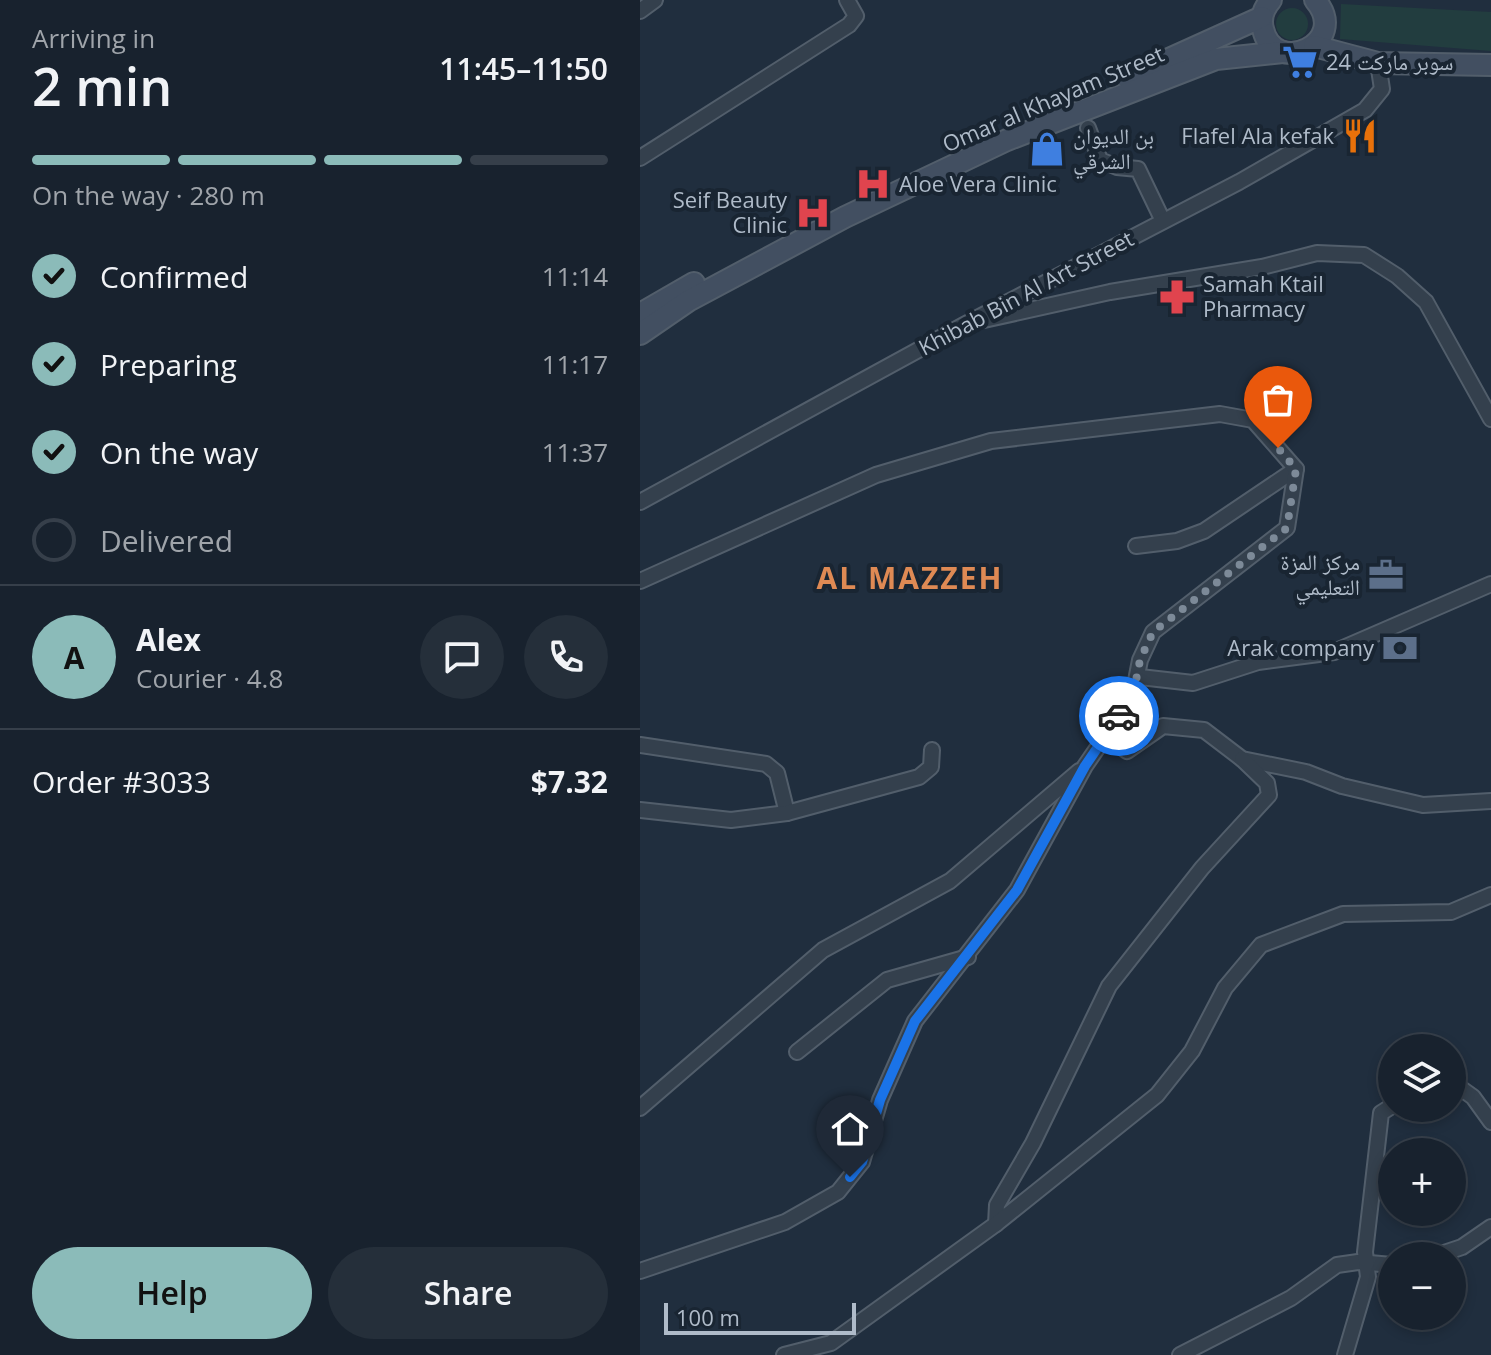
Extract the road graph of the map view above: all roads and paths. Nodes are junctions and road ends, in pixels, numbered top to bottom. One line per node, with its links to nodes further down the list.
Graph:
1 (655, 0): 5 (street)
2 (847, 0): 11 (street)
3 (1315, 0): 6 (street)
4 (1265, 5): 7 (street); 13 (street, Omar al Khayam Street)
5 (640, 11)
6 (1314, 46): 7 (street, Omar al Khayam Street); 8 (street)
7 (1283, 52): 15 (street, Omar al Khayam Street)
8 (1378, 63): 9 (street); 12 (street, Khibab Bin Al Art Street)
9 (1491, 65)
10 (1088, 128): 12 (street)
11 (640, 158)
12 (1163, 221): 14 (street, Khibab Bin Al Art Street)
13 (640, 314)
14 (964, 325): 16 (street); 18 (street, Khibab Bin Al Art Street)
15 (640, 334)
16 (1491, 419)
17 (1296, 469): 19 (street); 20 (street); 22 (street)
18 (640, 502)
19 (1136, 546)
20 (640, 581)
21 (1491, 584): 22 (street)
22 (1140, 677): 23 (street)
23 (1106, 735): 26 (street); 27 (street)
24 (640, 745): 30 (street)
25 (932, 750): 30 (street)
26 (1242, 759): 28 (street); 38 (street)
27 (1085, 766): 32 (street); 35 (street)
28 (1491, 801)
29 (640, 810): 30 (street)
30 (787, 813)
31 (1491, 895): 38 (street)
32 (968, 957): 33 (street); 43 (street)
33 (797, 1052)
34 (1466, 1092): 37 (street)
35 (640, 1108)
36 (1380, 1122): 41 (street)
37 (1491, 1122)
38 (996, 1224): 44 (street)
39 (1491, 1227): 40 (street)
40 (1466, 1244)
41 (1366, 1264): 42 (street); 46 (street); 47 (street)
42 (1378, 1264)
43 (640, 1271)
44 (803, 1353): 45 (street)
45 (784, 1355)
46 (1180, 1355)
47 (1345, 1355)

